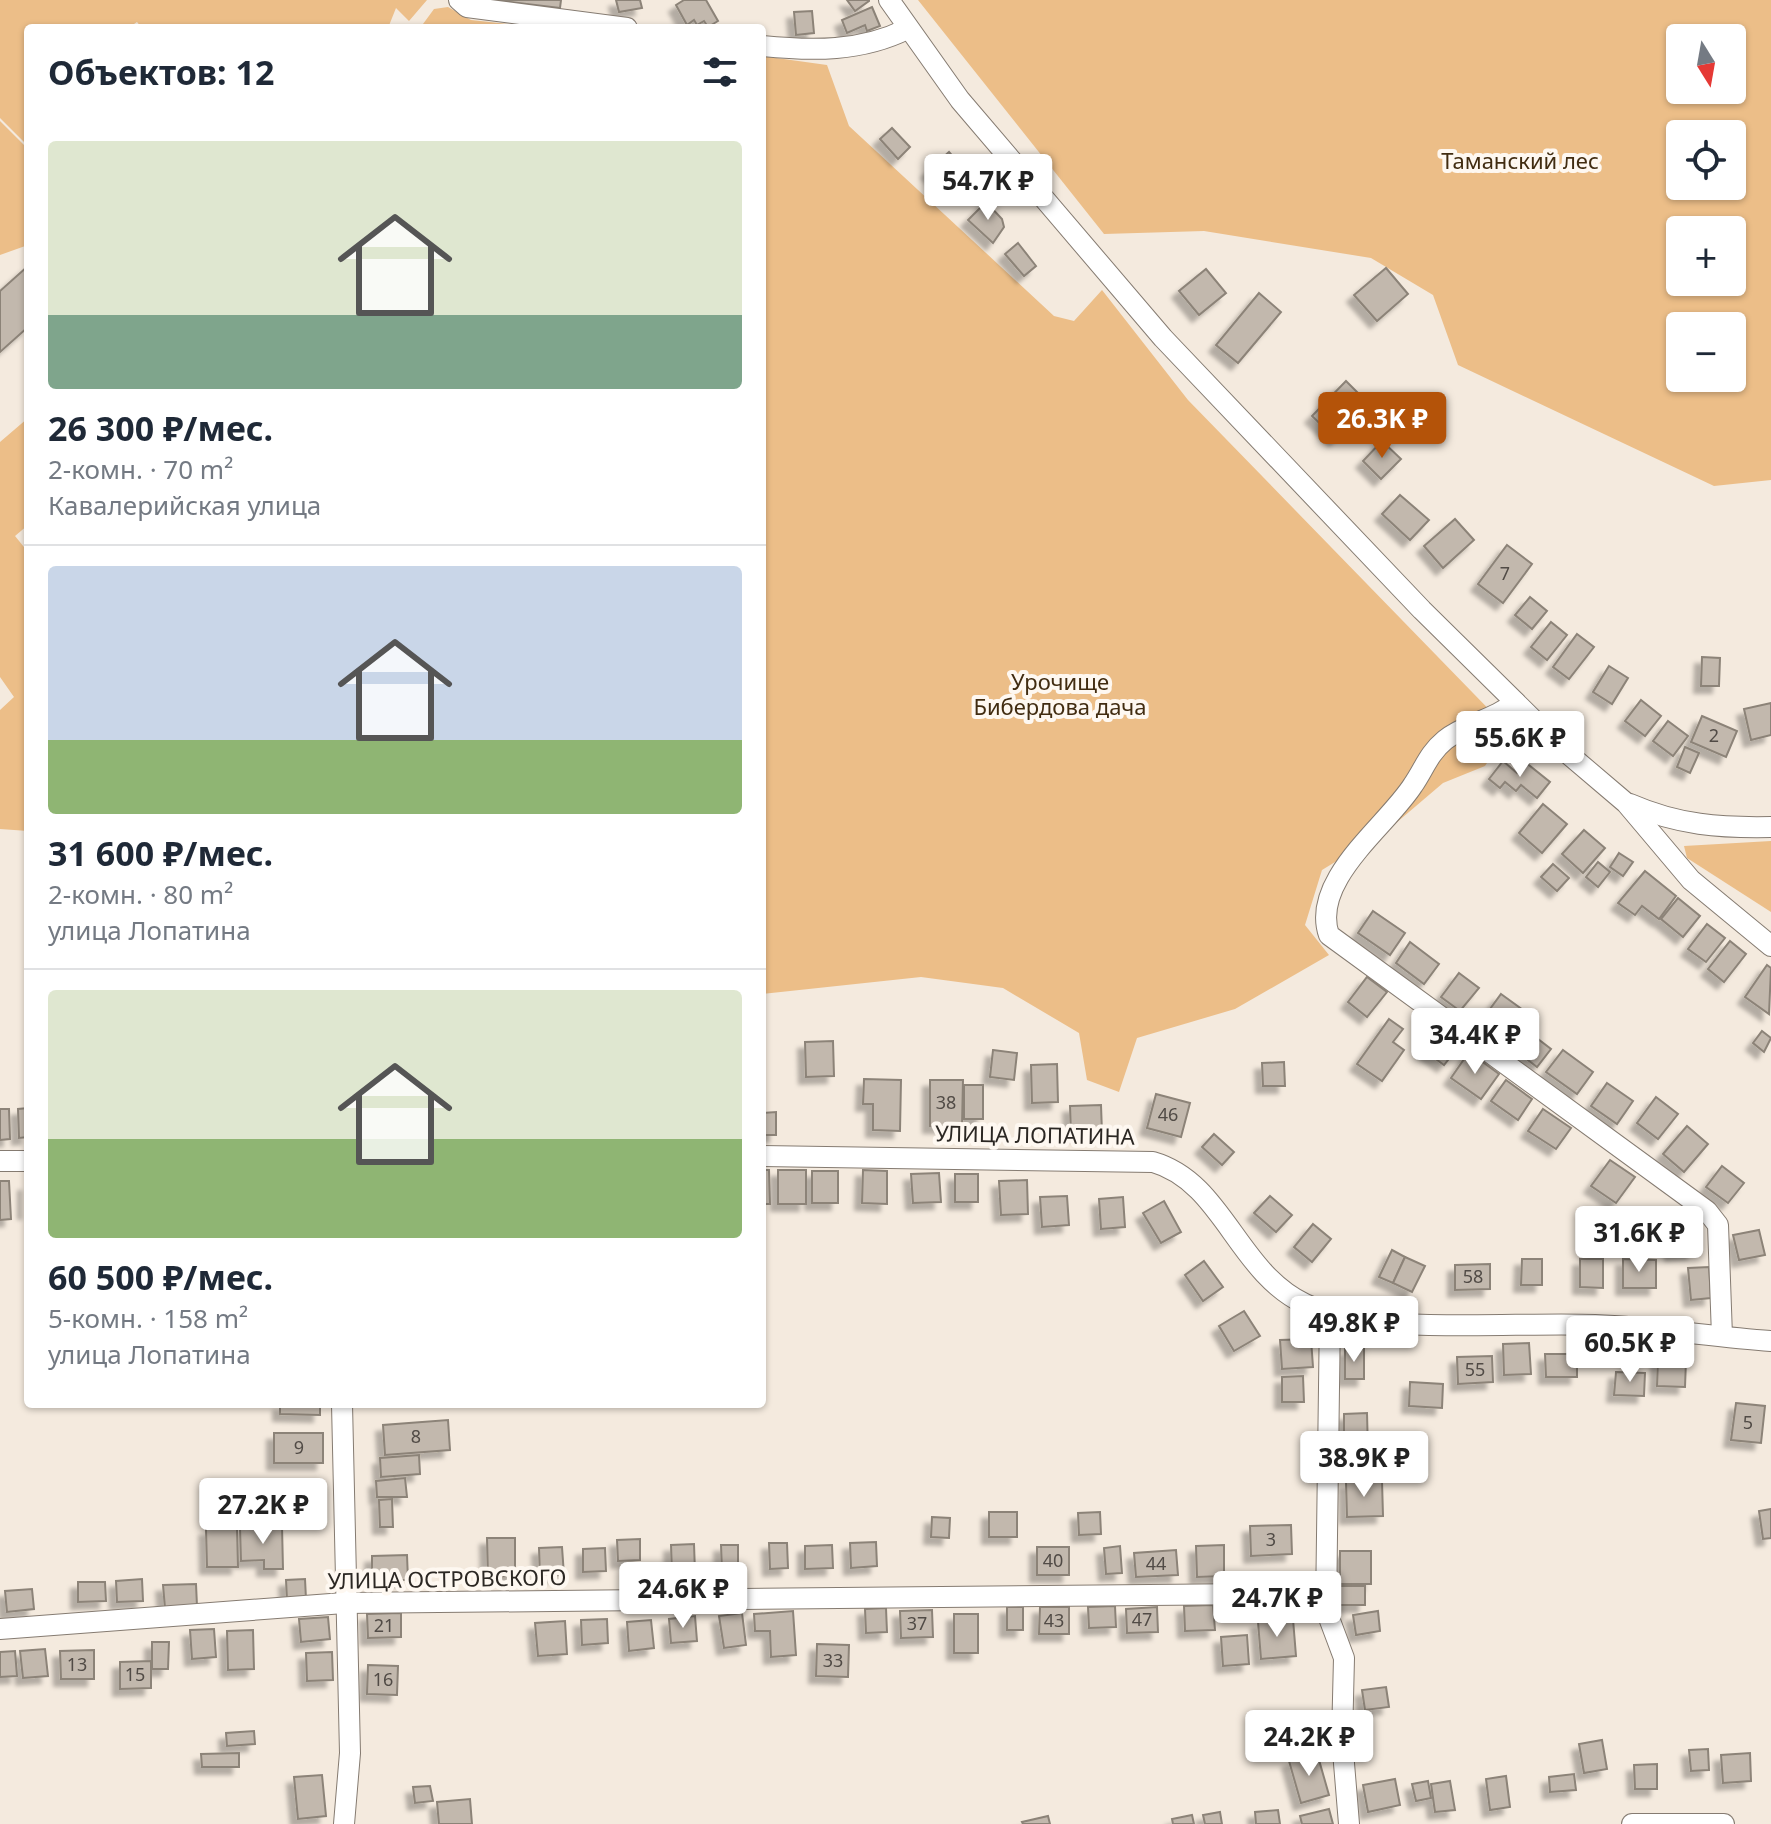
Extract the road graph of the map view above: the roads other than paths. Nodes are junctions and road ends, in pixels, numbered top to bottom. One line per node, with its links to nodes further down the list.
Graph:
1 (459, 0): 3 (street)
2 (889, 0): 4 (street)
3 (597, 24)
4 (907, 29): 5 (street); 6 (street)
5 (766, 46)
6 (1515, 702): 7 (street); 14 (street)
7 (1626, 803): 8 (street); 9 (street)
8 (1771, 827)
9 (1771, 946)
10 (766, 1156): 13 (street, УЛИЦА ЛОПАТИНА)
11 (0, 1161): 12 (street)
12 (24, 1161)
13 (1330, 1313): 14 (street, УЛИЦА ЛОПАТИНА); 18 (street)
14 (1722, 1336): 15 (street, УЛИЦА ЛОПАТИНА)
15 (1771, 1341)
16 (342, 1408): 17 (street)
17 (344, 1603): 18 (street, УЛИЦА ОСТРОВСКОГО); 19 (street, УЛИЦА ОСТРОВСКОГО); 20 (street)
18 (1326, 1610): 21 (street)
19 (0, 1629)
20 (344, 1824)
21 (1349, 1824)
22 (1632, 1824): 23 (street)
23 (1724, 1824)

